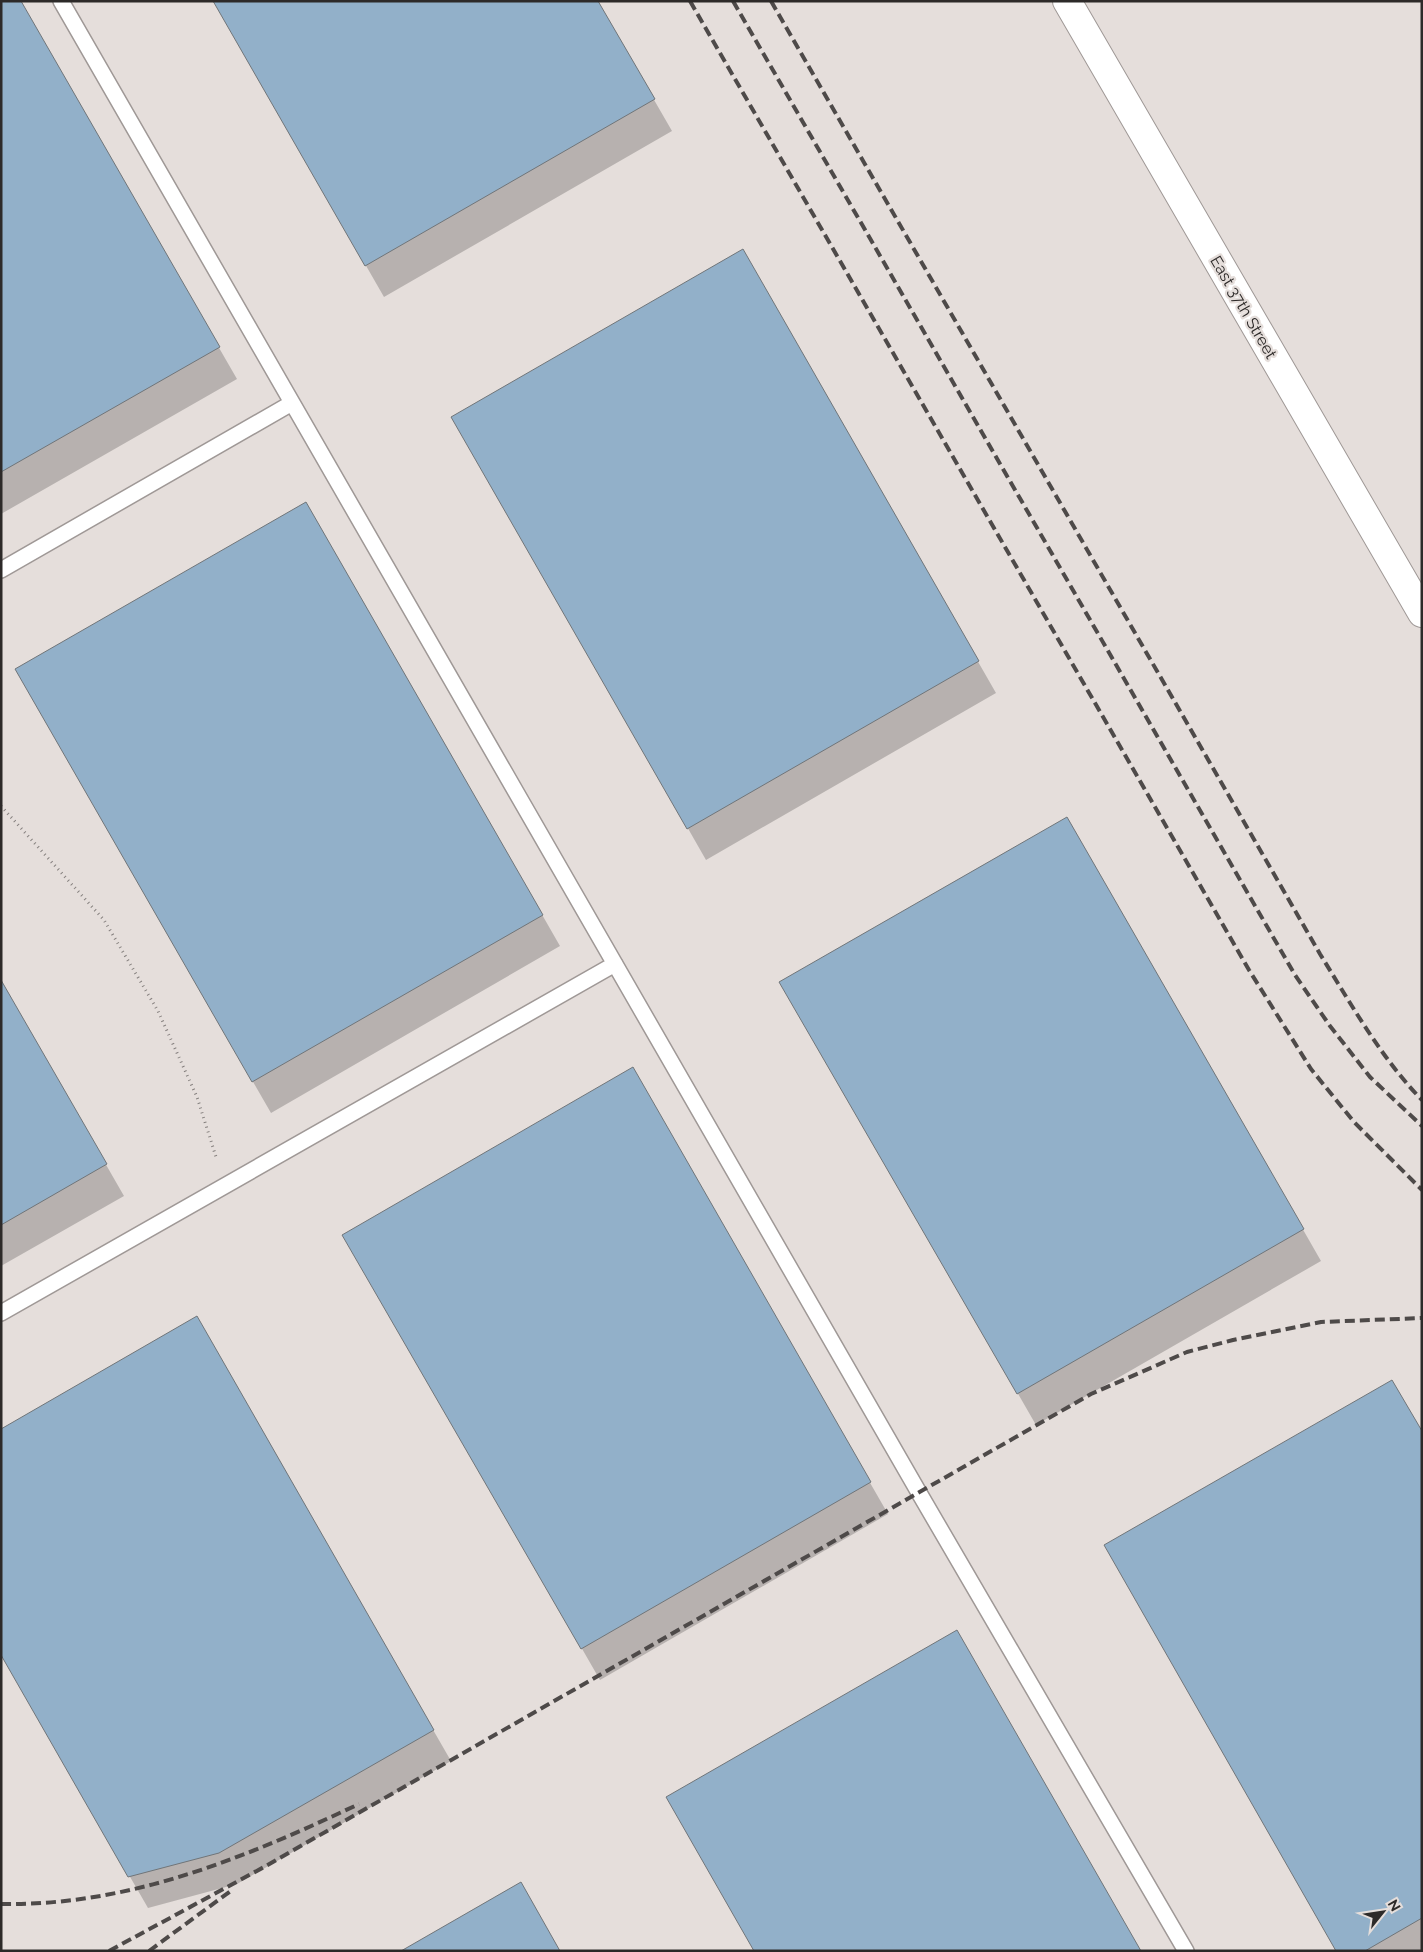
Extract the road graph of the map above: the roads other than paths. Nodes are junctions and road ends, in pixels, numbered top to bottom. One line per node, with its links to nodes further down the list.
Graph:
1 (60, 1): 3 (lane)
2 (1067, 1): 5 (street, East 37th Street)
3 (292, 403): 4 (lane); 6 (lane)
4 (1, 570)
5 (1422, 613)
6 (615, 964): 7 (lane); 8 (lane)
7 (1, 1312)
8 (1186, 1951)

